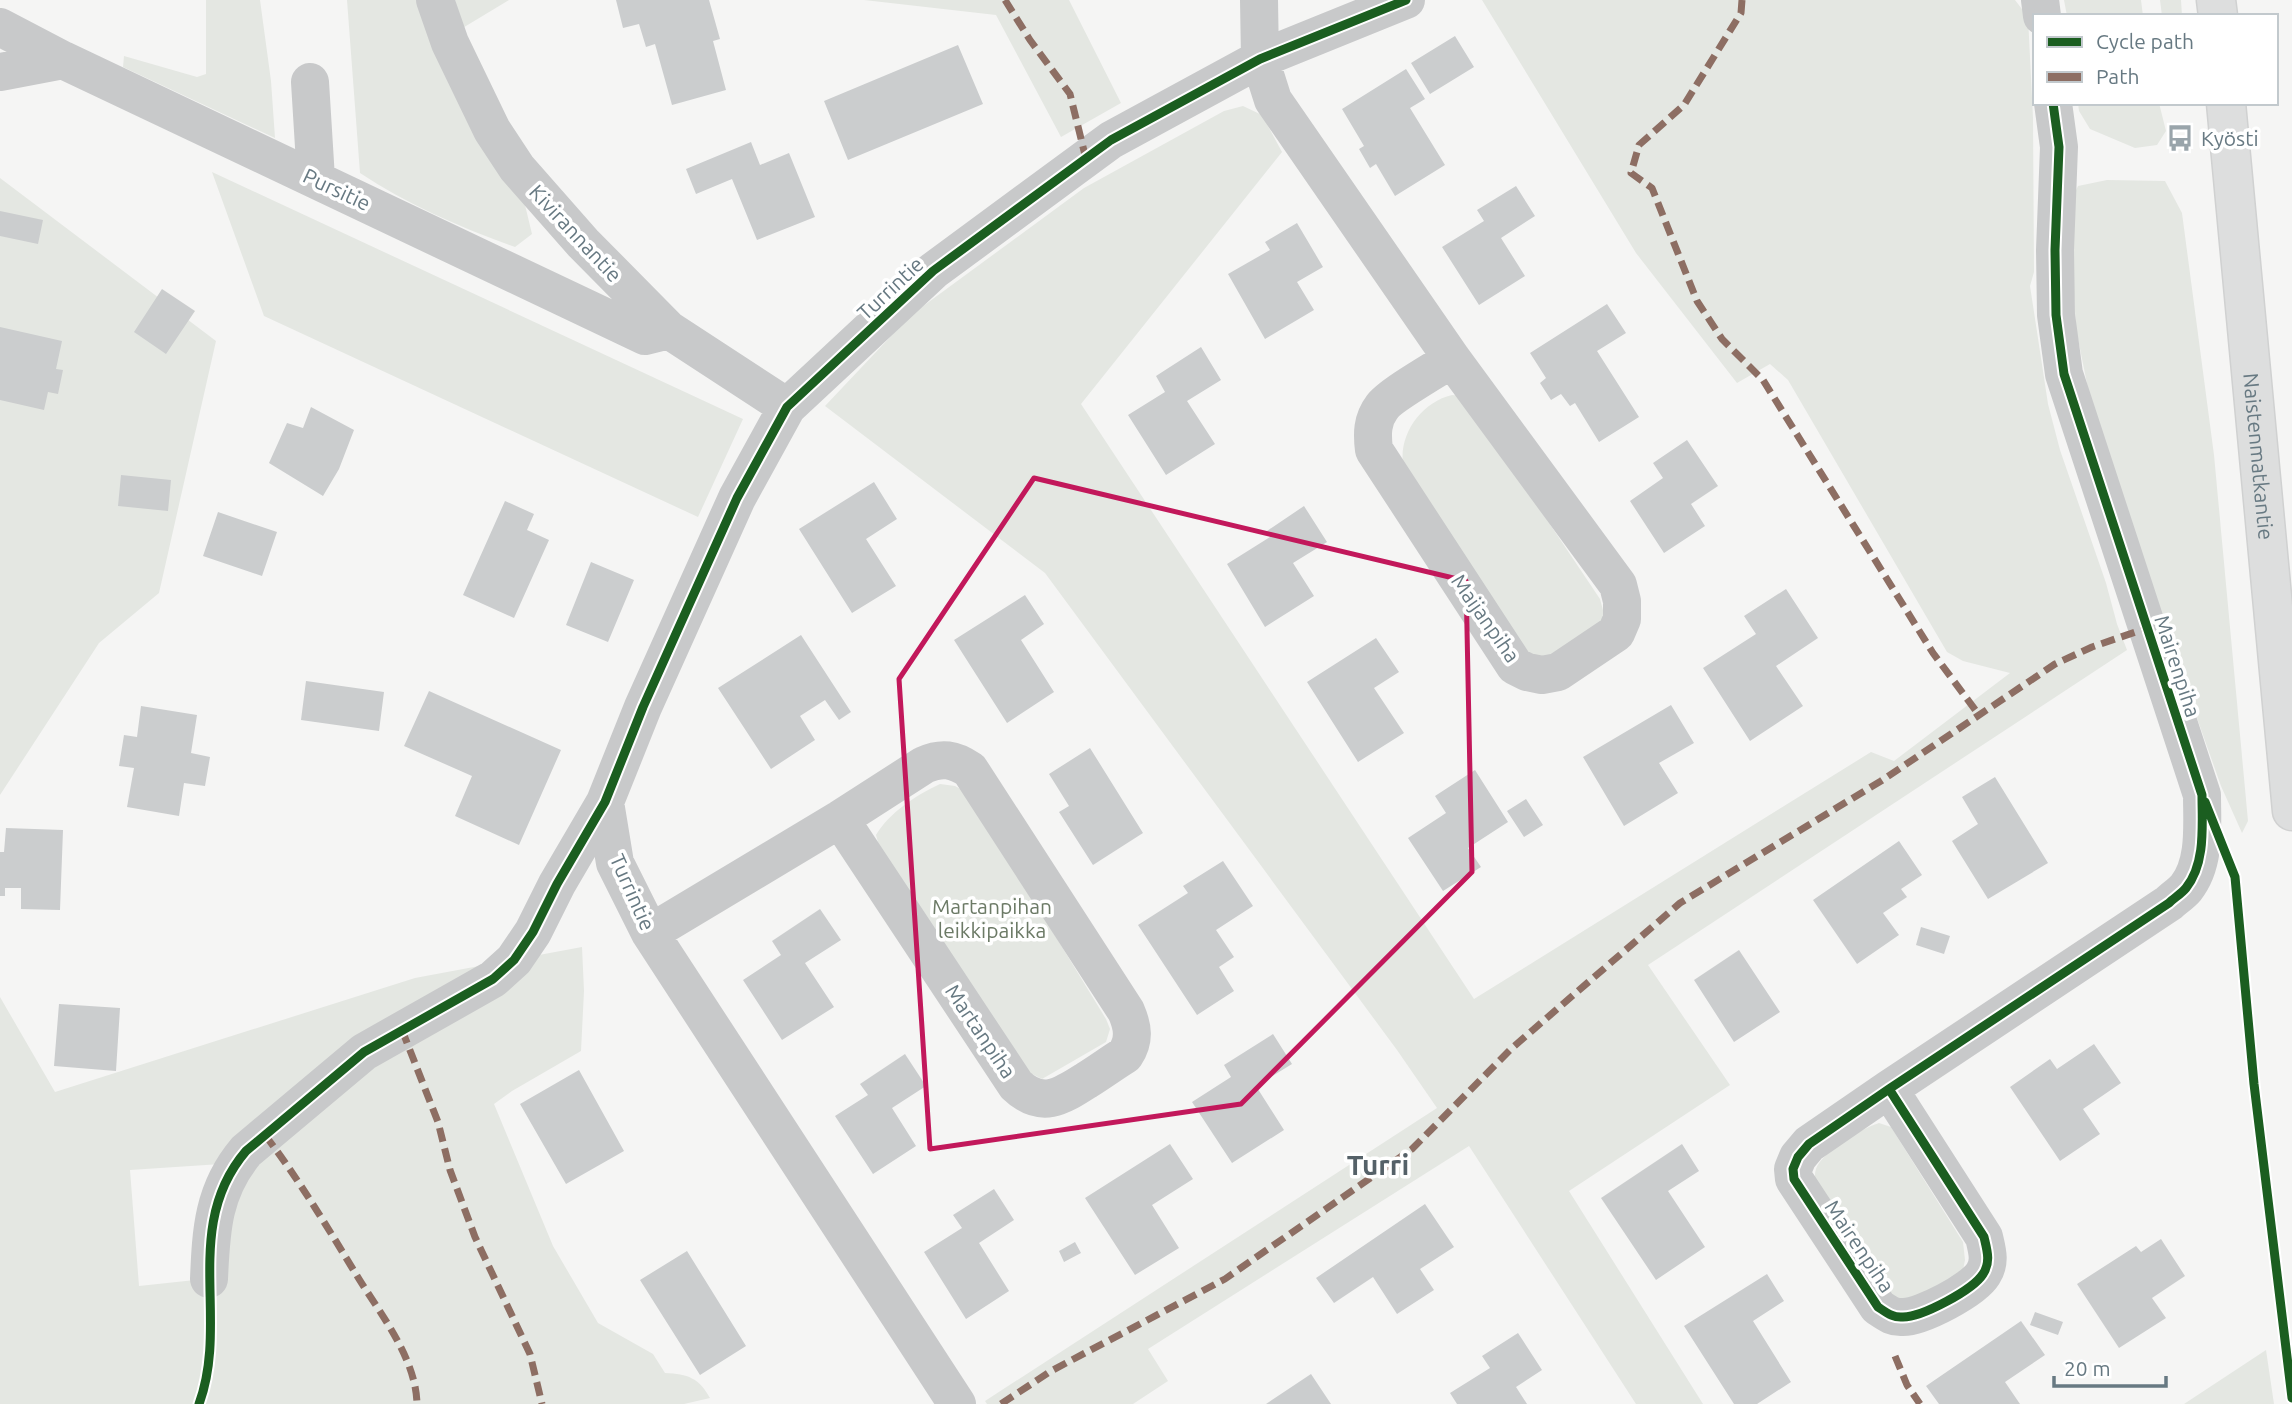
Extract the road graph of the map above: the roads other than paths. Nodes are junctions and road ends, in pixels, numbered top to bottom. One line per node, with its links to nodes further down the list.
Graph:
1 (435, 0): 12 (street, Kivirannantie)
2 (1259, 0): 5 (street, Maijanpiha)
3 (1406, 0): 5 (street, Turrintie)
4 (0, 27): 6 (street, Pursitie)
5 (1261, 59): 13 (street, Maijanpiha); 14 (street, Turrintie)
6 (63, 60): 7 (street); 11 (street, Pursitie)
7 (0, 72)
8 (310, 82): 11 (street)
9 (2053, 105): 19 (street, Mairenpiha)
10 (2226, 105): 16 (main road, Naistenmatkantie)
11 (316, 180): 12 (street, Pursitie)
12 (669, 330): 14 (street, Kivirannantie)
13 (1452, 359): 13 (street, Maijanpiha)
14 (787, 407): 15 (street, Turrintie)
15 (606, 802): 18 (street, Turrintie); 20 (street)
16 (2292, 811)
17 (840, 819): 17 (street, Martanpiha); 18 (street, Martanpiha)
18 (650, 933): 21 (street, Turrintie)
19 (1889, 1089): 19 (street, Mairenpiha)
20 (209, 1279)
21 (957, 1404)

